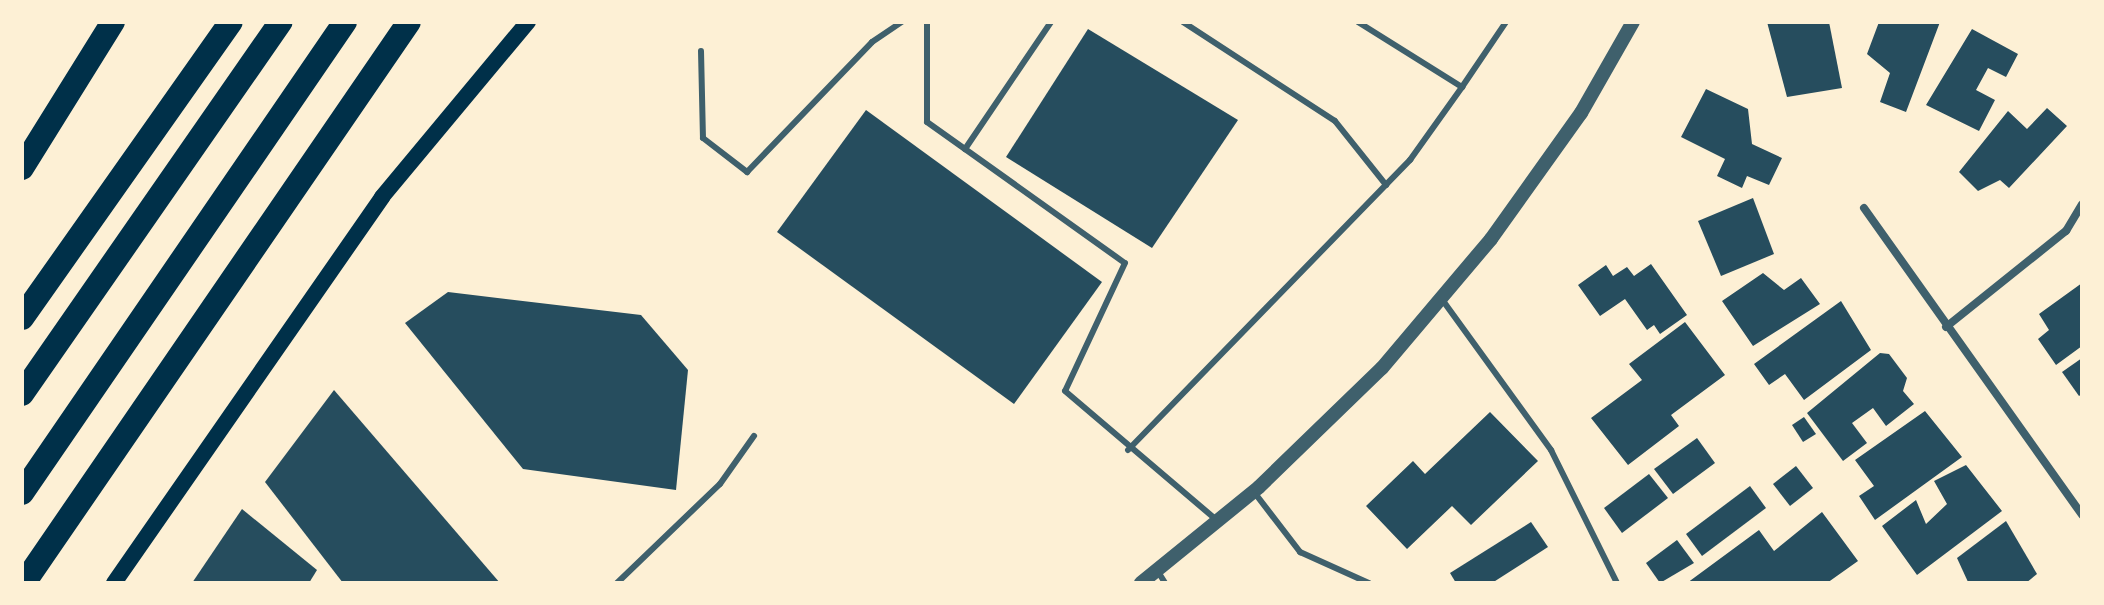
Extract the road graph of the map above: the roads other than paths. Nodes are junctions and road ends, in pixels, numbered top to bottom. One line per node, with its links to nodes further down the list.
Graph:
1 (113, 22): 18 (highway)
2 (231, 22): 23 (highway)
3 (281, 22): 25 (highway)
4 (345, 22): 29 (highway)
5 (409, 22): 33 (highway)
6 (528, 22): 34 (main road)
7 (902, 22): 15 (lane)
8 (927, 22): 17 (lane)
9 (1051, 22): 17 (lane)
10 (1183, 22): 19 (lane)
11 (1358, 22): 14 (lane)
12 (1506, 22): 16 (lane)
13 (1633, 22): 22 (street)
14 (1369, 24): 16 (lane)
15 (701, 51)
16 (1462, 87): 19 (lane)
17 (965, 149): 27 (lane)
18 (22, 168)
19 (1386, 185): 27 (lane)
20 (2082, 204): 24 (street)
21 (1864, 208): 24 (street)
22 (1441, 298): 28 (street); 38 (lane)
23 (22, 318)
24 (1946, 327): 30 (street)
25 (22, 394)
26 (754, 436): 35 (lane)
27 (1128, 450): 31 (lane)
28 (1254, 492): 31 (street); 37 (lane)
29 (22, 493)
30 (2082, 515)
31 (1218, 521): 32 (street)
32 (1161, 577): 36 (street)
33 (24, 583)
34 (114, 583)
35 (617, 583)
36 (1141, 583)
37 (1369, 583)
38 (1617, 583)

